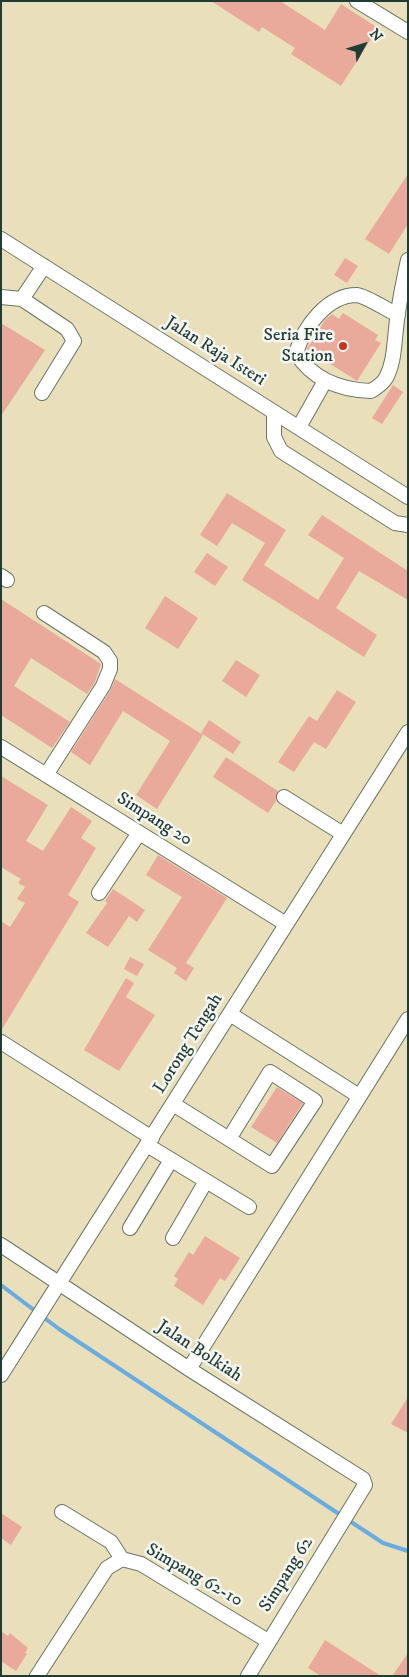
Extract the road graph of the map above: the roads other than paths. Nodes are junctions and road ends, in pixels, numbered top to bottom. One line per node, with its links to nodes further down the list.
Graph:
1 (358, 1): 2 (street)
2 (408, 32)
3 (1, 239): 5 (street, Jalan Raja Isteri)
4 (408, 260): 6 (street)
5 (44, 266): 8 (street); 12 (street, Jalan Raja Isteri)
6 (406, 284): 9 (street)
7 (1, 297): 8 (street)
8 (22, 299): 11 (street)
9 (398, 315): 10 (street); 10 (street)
10 (325, 381): 13 (street)
11 (42, 393)
12 (274, 412): 13 (street, Jalan Raja Isteri); 15 (street)
13 (299, 428): 14 (street, Jalan Raja Isteri)
14 (408, 497)
15 (408, 525)
16 (44, 613): 19 (street)
17 (408, 732): 22 (street, Lorong Tengah)
18 (1, 747): 19 (street, Simpang 20)
19 (46, 774): 21 (street, Simpang 20)
20 (284, 797): 22 (street)
21 (139, 832): 23 (street); 24 (street, Simpang 20)
22 (343, 834): 24 (street, Lorong Tengah)
23 (99, 893)
24 (286, 924): 25 (street, Lorong Tengah)
25 (230, 1014): 28 (street); 29 (street, Lorong Tengah)
26 (408, 1019): 28 (street)
27 (1, 1042): 31 (street)
28 (359, 1096): 39 (street)
29 (173, 1104): 30 (street); 31 (street, Lorong Tengah)
30 (229, 1139): 30 (street)
31 (150, 1142): 32 (street); 38 (street, Lorong Tengah)
32 (171, 1160): 33 (street); 35 (street)
33 (206, 1181): 34 (street); 36 (street)
34 (249, 1207)
35 (130, 1228)
36 (173, 1238)
37 (1, 1245): 38 (street, Jalan Bolkiah)
38 (58, 1282): 39 (street, Jalan Bolkiah); 40 (street, Lorong Tengah)
39 (189, 1369): 41 (street, Jalan Bolkiah)
40 (1, 1375)
41 (360, 1494): 44 (street, Simpang 62)
42 (62, 1512): 43 (street)
43 (122, 1559): 44 (street, Simpang 62-10); 45 (street, Simpang 62-10)
44 (268, 1642): 46 (street, Simpang 62)
45 (37, 1676)
46 (248, 1676)

